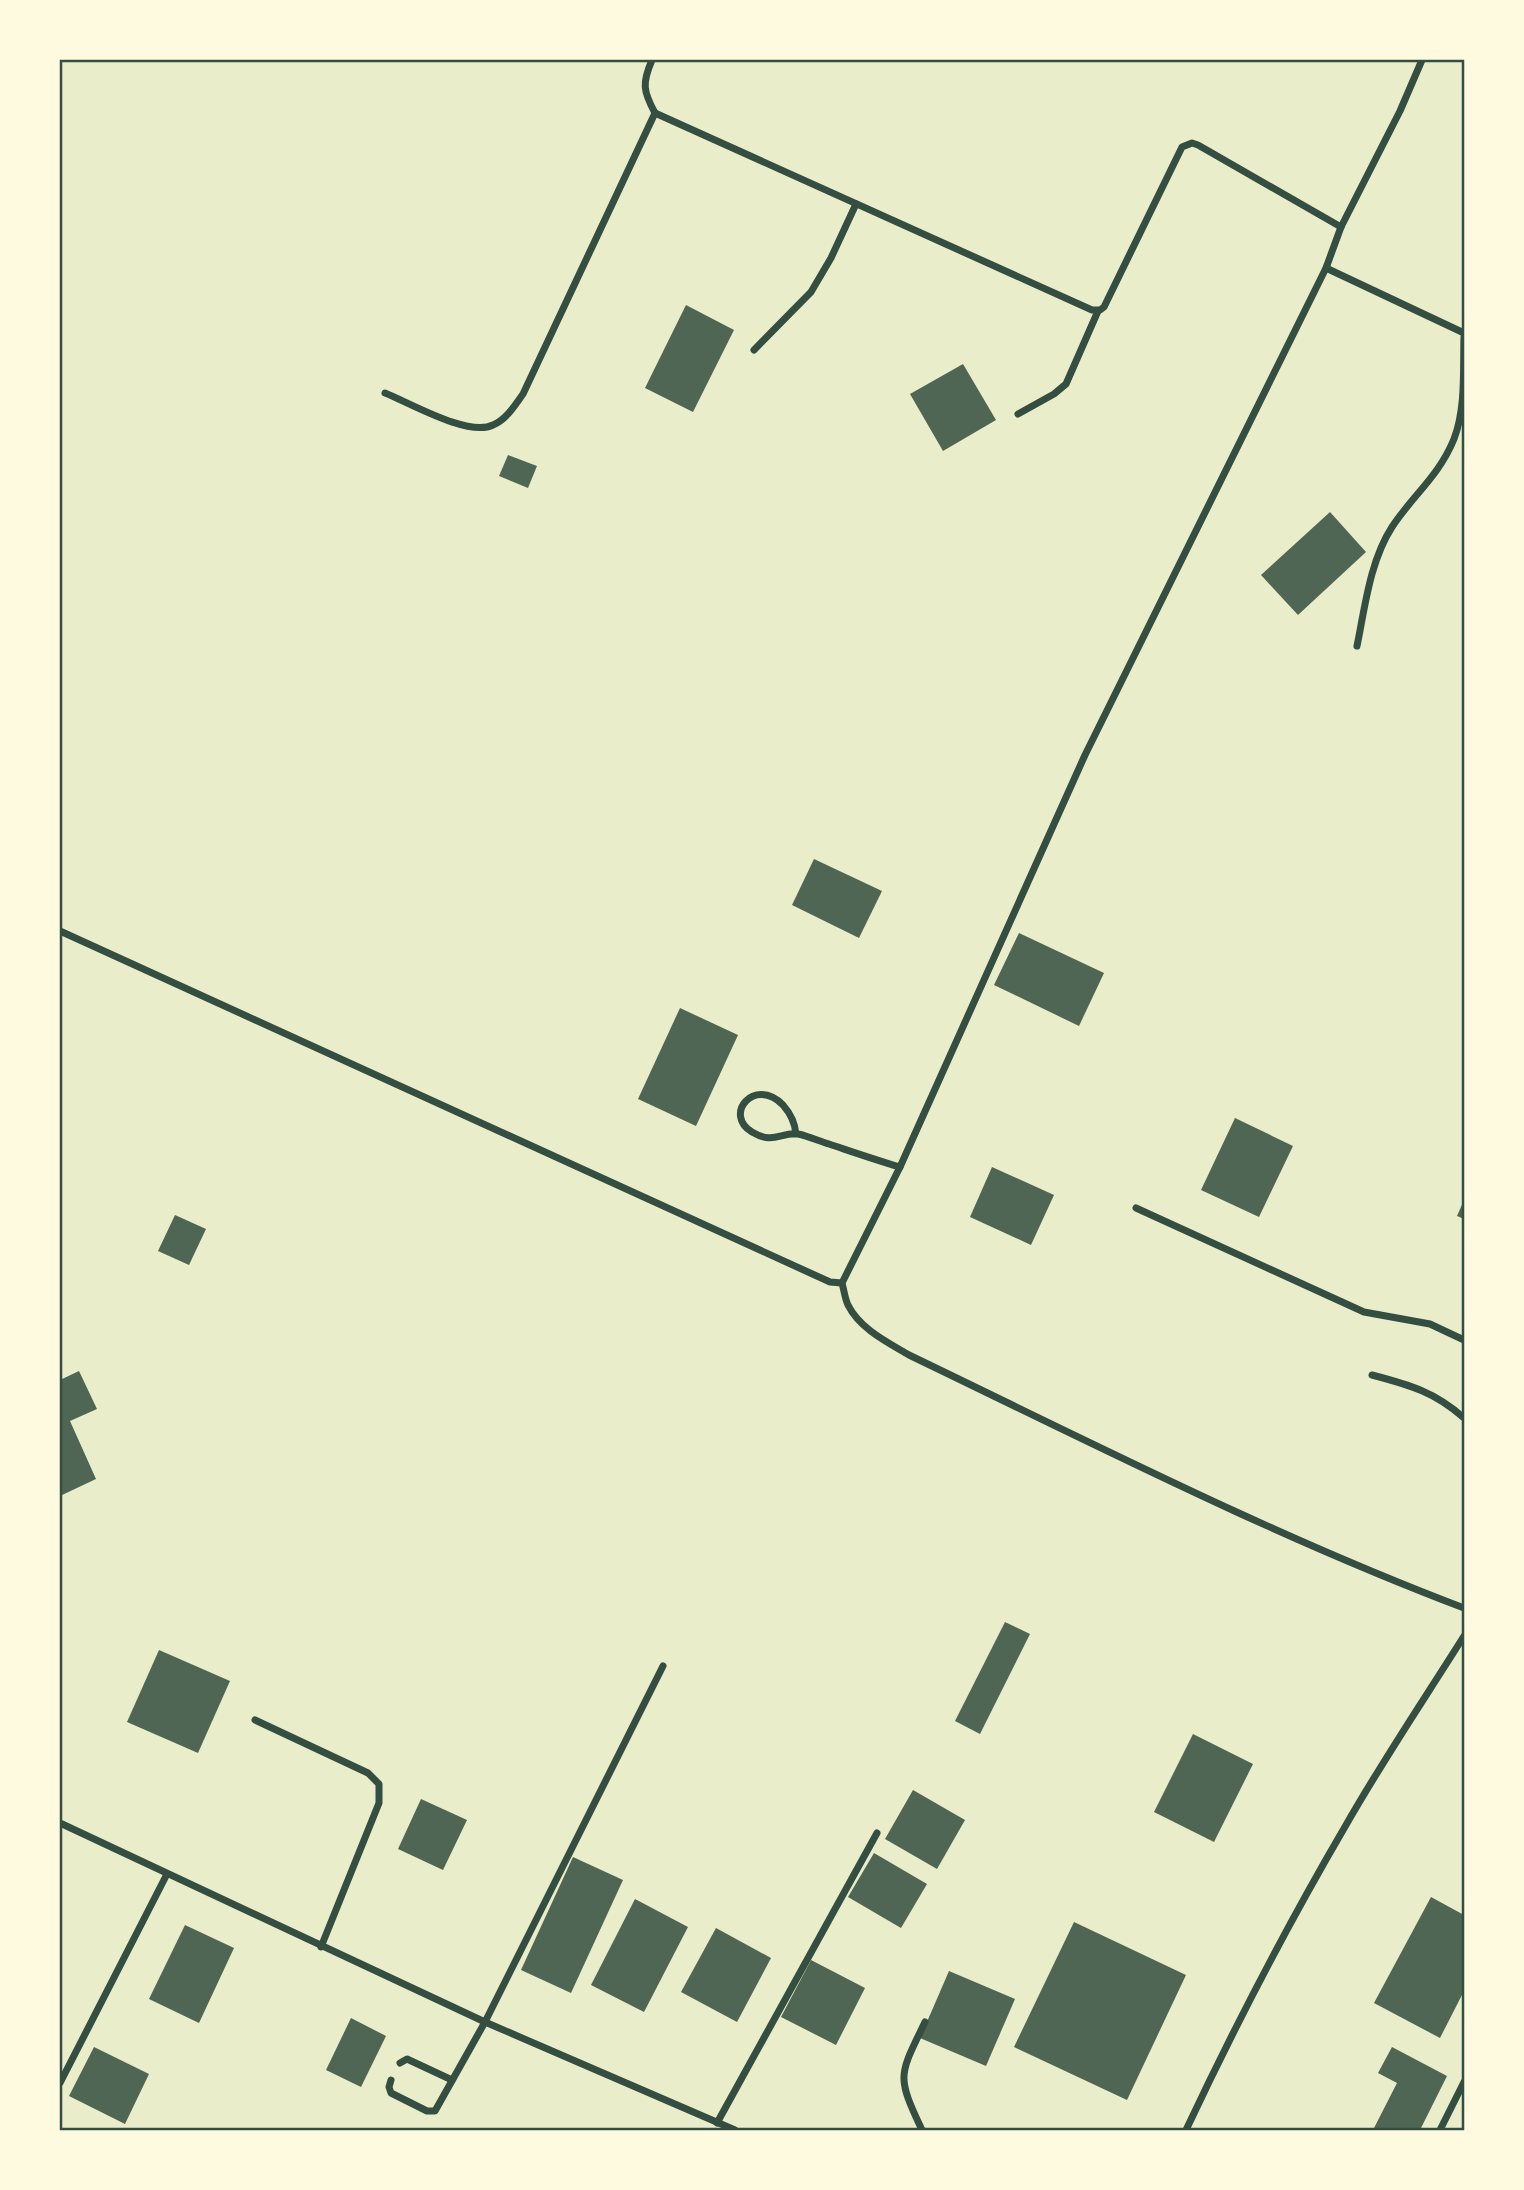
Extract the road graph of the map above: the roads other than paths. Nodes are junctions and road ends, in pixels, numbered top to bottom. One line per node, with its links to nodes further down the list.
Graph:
1 (652, 60): 3 (street)
2 (1422, 60): 5 (street)
3 (655, 113): 4 (street); 10 (street)
4 (856, 204): 7 (street); 9 (street)
5 (1341, 227): 6 (street); 7 (street)
6 (1326, 268): 8 (street); 15 (street)
7 (1098, 311): 11 (street)
8 (1465, 335): 12 (street)
9 (754, 350)
10 (385, 393)
11 (1018, 414)
12 (1357, 646)
13 (60, 932): 17 (street)
14 (796, 1134): 14 (street); 15 (street)
15 (900, 1167): 17 (street)
16 (1136, 1208): 18 (street)
17 (842, 1283): 21 (street)
18 (1465, 1339)
19 (1372, 1375): 20 (street)
20 (1465, 1418)
21 (1465, 1608)
22 (1465, 1636): 39 (street)
23 (663, 1666): 29 (street)
24 (255, 1720): 28 (street)
25 (60, 1823): 27 (street)
26 (877, 1832): 36 (street)
27 (167, 1874): 28 (street); 34 (street)
28 (321, 1947): 29 (street)
29 (485, 2022): 33 (street); 36 (street)
30 (925, 2022): 38 (street)
31 (400, 2063): 33 (street)
32 (391, 2080): 33 (street)
33 (452, 2080)
34 (60, 2081)
35 (1465, 2082): 40 (street)
36 (717, 2123): 37 (street)
37 (734, 2130)
38 (922, 2130)
39 (1186, 2130)
40 (1440, 2130)

